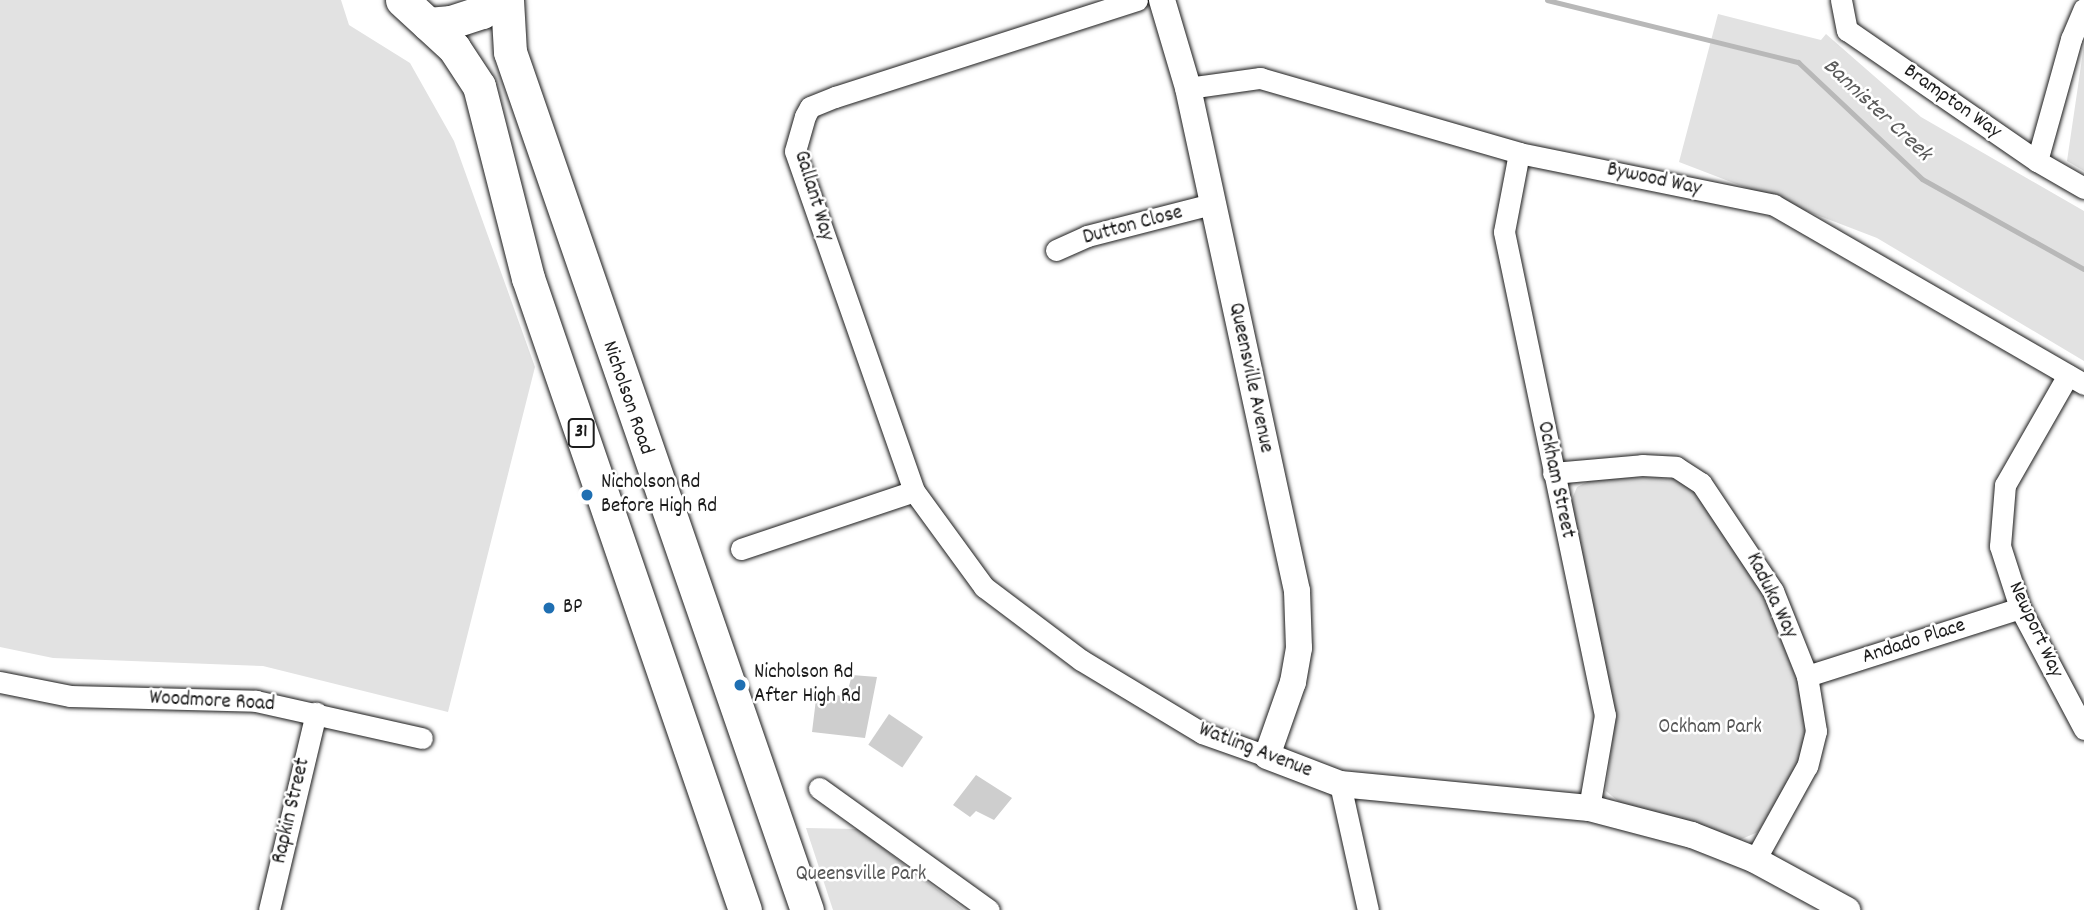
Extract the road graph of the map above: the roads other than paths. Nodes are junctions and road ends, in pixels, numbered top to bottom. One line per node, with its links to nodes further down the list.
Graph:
1 (402, 0): 8 (main road, 31)
2 (496, 0): 8 (main road)
3 (508, 0): 32 (main road, Nicholson Road)
4 (1137, 0): 17 (street, Gallant Way)
5 (1162, 0): 9 (street, Queensville Avenue)
6 (1841, 0): 11 (street, Brampton Way)
7 (2084, 9): 11 (street)
8 (428, 23): 31 (main road, 31)
9 (1188, 88): 10 (street, Bywood Way); 13 (street, Queensville Avenue)
10 (1519, 153): 15 (street, Bywood Way); 16 (street, Ockham Street)
11 (2037, 161): 12 (street, Brampton Way)
12 (2084, 188)
13 (1212, 204): 14 (street, Dutton Close); 25 (street, Queensville Avenue)
14 (1056, 250)
15 (2076, 380): 19 (street, Newport Way)
16 (1553, 473): 20 (street, Kaduka Way); 28 (street, Ockham Street)
17 (914, 491): 18 (street); 25 (street, Watling Avenue)
18 (741, 550)
19 (2020, 608): 20 (street, Andado Place); 23 (street, Newport Way)
20 (1807, 676): 29 (street, Kaduka Way)
21 (0, 682): 22 (street, Woodmore Road)
22 (316, 712): 24 (street, Woodmore Road); 30 (street, Rapkin Street)
23 (2084, 729)
24 (422, 738)
25 (1267, 756): 26 (street, Watling Avenue)
26 (1340, 784): 28 (street, Watling Avenue); 34 (street)
27 (819, 788): 33 (street)
28 (1590, 808): 29 (street, Watling Avenue)
29 (1755, 860): 35 (street, Watling Avenue)
30 (269, 910)
31 (745, 910)
32 (807, 910)
33 (989, 910)
34 (1368, 910)
35 (1847, 910)

